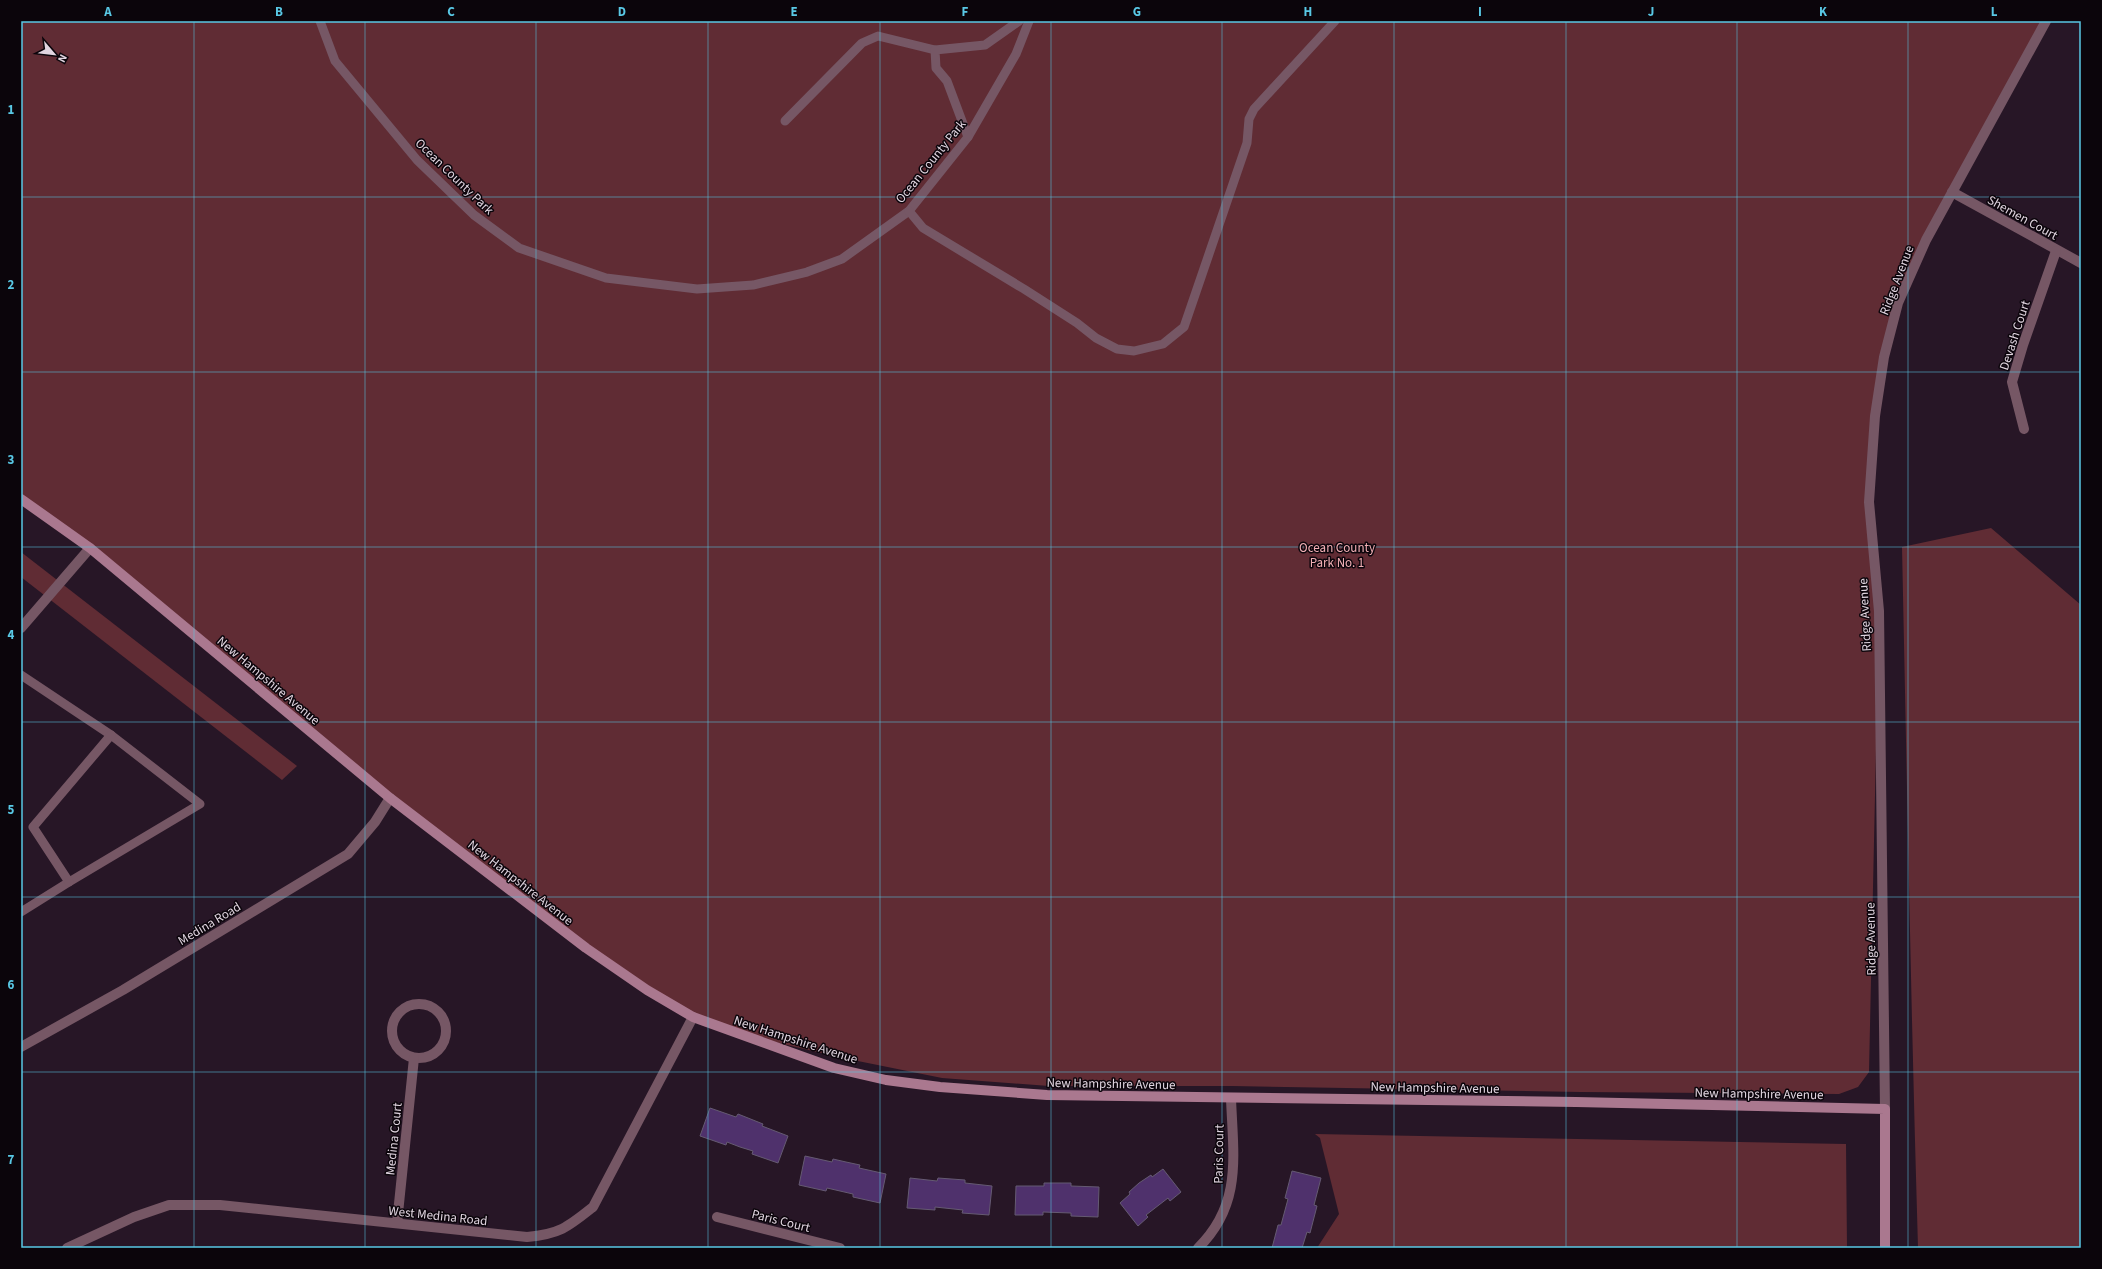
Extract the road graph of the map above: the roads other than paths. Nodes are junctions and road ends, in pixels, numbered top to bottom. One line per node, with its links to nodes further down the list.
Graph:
1 (320, 21): 10 (lane, Ocean County Park)
2 (1019, 21): 6 (lane)
3 (1029, 21): 8 (lane, Ocean County Park)
4 (1336, 21): 10 (lane)
5 (2046, 21): 9 (street, Ridge Avenue)
6 (935, 50): 7 (lane); 8 (lane)
7 (785, 121)
8 (968, 137): 10 (lane, Ocean County Park)
9 (1952, 192): 11 (street, Shemen Court); 26 (street, Ridge Avenue)
10 (909, 211)
11 (2056, 251): 12 (street, Shemen Court); 13 (street, Devash Court)
12 (2081, 263)
13 (2024, 429)
14 (21, 499): 15 (main road, New Hampshire Avenue)
15 (90, 548): 16 (street); 19 (main road, New Hampshire Avenue)
16 (21, 628)
17 (21, 675): 18 (lane)
18 (111, 735): 20 (lane); 20 (lane)
19 (390, 798): 22 (main road, New Hampshire Avenue); 23 (street, Medina Road)
20 (69, 882): 21 (lane)
21 (21, 912)
22 (693, 1017): 25 (main road, New Hampshire Avenue); 28 (street, West Medina Road)
23 (21, 1048)
24 (414, 1058): 24 (street); 28 (street, Medina Court)
25 (1231, 1098): 26 (main road, New Hampshire Avenue); 31 (street, Paris Court)
26 (1885, 1109): 32 (main road, Ridge Avenue)
27 (717, 1217): 30 (street, Paris Court)
28 (398, 1224): 29 (street, West Medina Road)
29 (66, 1248)
30 (840, 1248)
31 (1198, 1248)
32 (1885, 1248)

